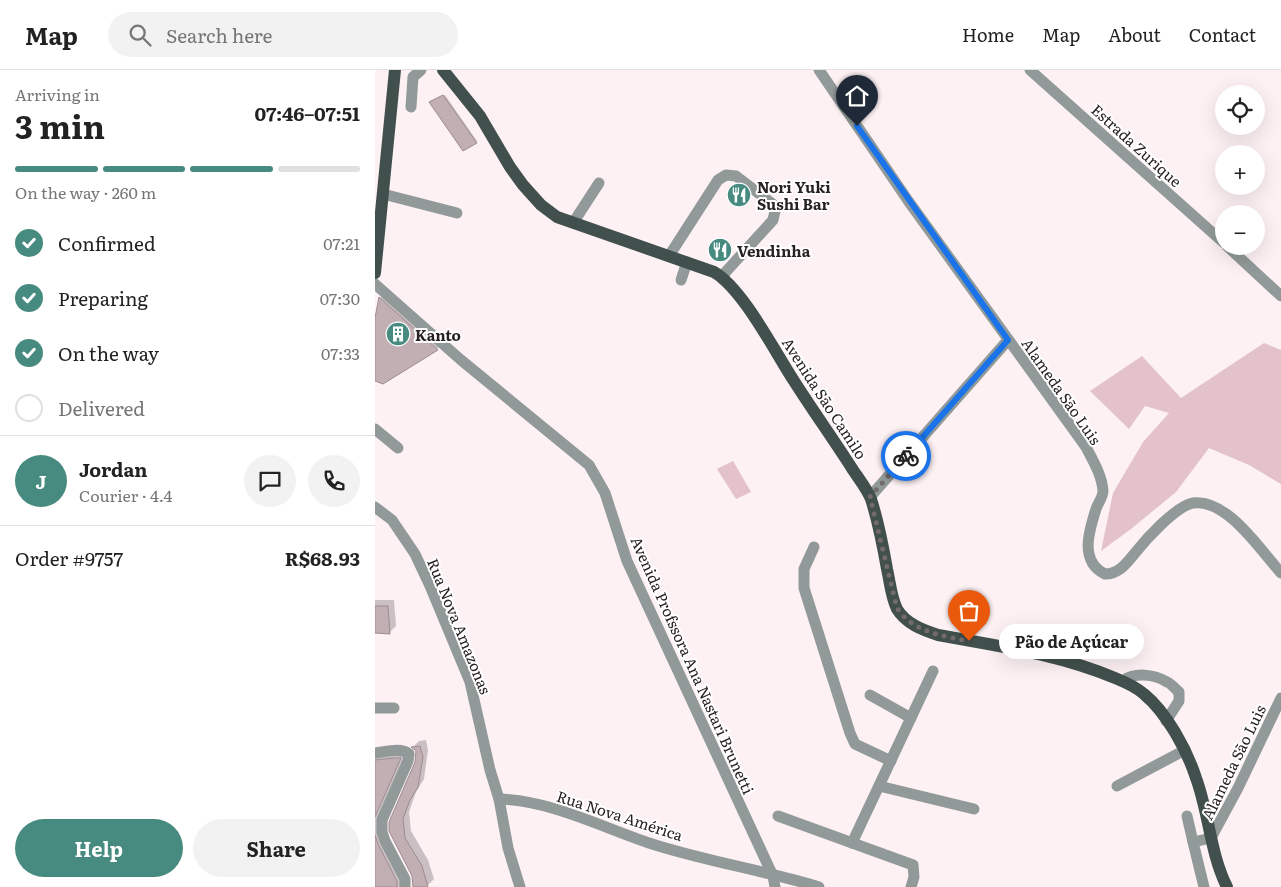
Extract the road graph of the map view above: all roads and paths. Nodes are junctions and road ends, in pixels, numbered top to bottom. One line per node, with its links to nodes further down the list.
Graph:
1 (388, 70): 7 (main road)
2 (395, 70): 7 (main road)
3 (421, 70): 8 (street)
4 (443, 70): 12 (main road, Avenida São Camilo)
5 (819, 70): 22 (street, Alameda São Luis)
6 (1030, 70): 13 (street, Estrada Zurique)
7 (391, 93): 10 (main road)
8 (411, 107)
9 (599, 183): 12 (street)
10 (383, 194): 11 (street); 17 (main road)
11 (457, 213)
12 (573, 223): 15 (main road, Avenida São Camilo)
13 (1215, 236)
14 (1237, 255): 21 (street)
15 (669, 256): 16 (main road, Avenida São Camilo); 18 (street)
16 (687, 262): 18 (main road, Avenida São Camilo); 19 (street)
17 (375, 273)
18 (722, 276): 25 (main road, Avenida São Camilo)
19 (681, 280)
20 (375, 284): 49 (street, Avenida Profssora Ana Nastari Brunetti)
21 (1281, 296)
22 (1008, 340): 25 (street); 28 (street, Alameda São Luis)
23 (375, 429): 24 (street)
24 (398, 448)
25 (870, 497): 30 (main road, Avenida São Camilo)
26 (375, 507): 42 (street, Rua Nova Amazonas)
27 (814, 547): 39 (street)
28 (1281, 573)
29 (933, 671): 35 (street)
30 (1122, 681): 36 (main road, Avenida São Camilo); 36 (street)
31 (870, 695): 35 (street)
32 (1281, 698): 46 (street, Alameda São Luis)
33 (375, 708): 34 (street)
34 (394, 708)
35 (911, 718): 39 (street)
36 (1166, 721): 37 (main road, Avenida São Camilo)
37 (1185, 750): 41 (street); 46 (main road, Avenida São Camilo)
38 (375, 754): 50 (street)
39 (891, 761): 40 (street)
40 (879, 786): 43 (street); 48 (street)
41 (1117, 786)
42 (499, 799): 49 (street, Rua Nova América); 51 (street)
43 (974, 809)
44 (778, 816): 48 (street)
45 (1187, 816): 47 (street)
46 (1211, 838): 47 (street); 55 (main road, Avenida São Camilo)
47 (1193, 842): 54 (street)
48 (852, 843): 53 (street)
49 (774, 881): 52 (street, Rua Nova América)
50 (405, 887)
51 (520, 887)
52 (819, 887)
53 (911, 887)
54 (1204, 887)
55 (1227, 887)

